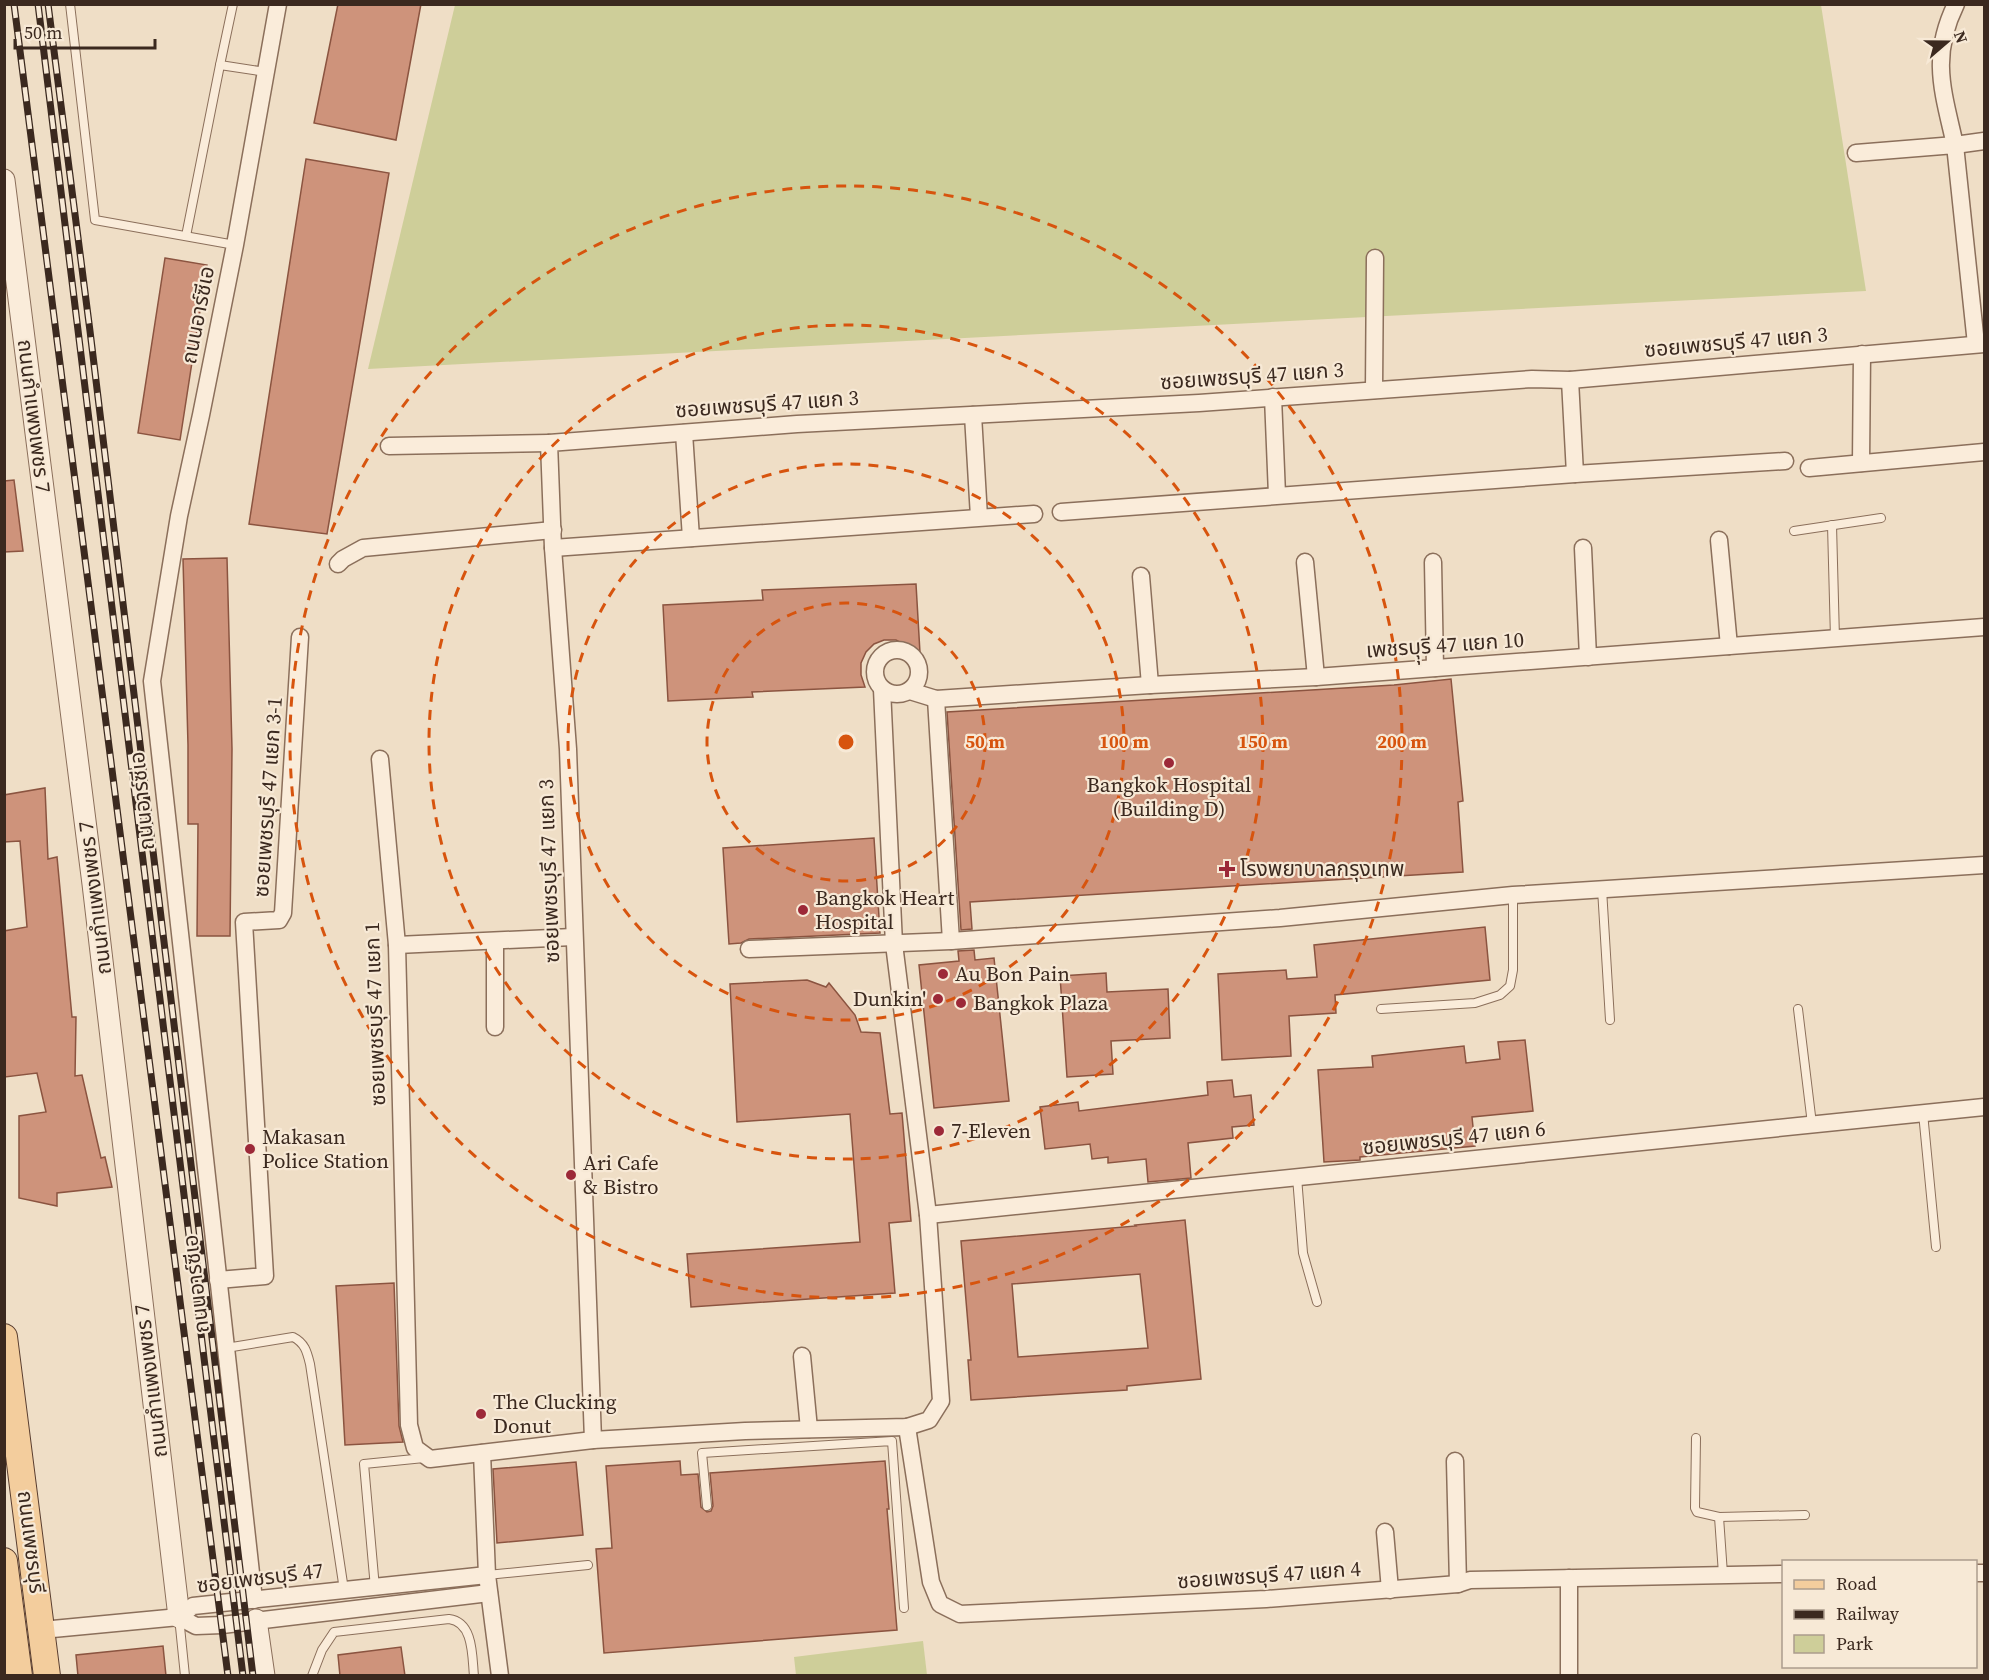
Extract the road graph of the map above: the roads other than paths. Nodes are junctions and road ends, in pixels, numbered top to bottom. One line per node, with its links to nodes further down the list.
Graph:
1 (70, 4): 11 (lane)
2 (233, 4): 5 (lane)
3 (278, 4): 6 (street, ถนนอาร์ซีเอ)
4 (1956, 4): 8 (street)
5 (219, 65): 6 (lane); 11 (lane)
6 (266, 72): 12 (street, ถนนอาร์ซีเอ)
7 (1984, 141): 8 (street)
8 (1955, 145): 9 (street); 14 (street)
9 (1856, 153)
10 (4, 180): 105 (street, ถนนกำแพงเพชร 7)
11 (186, 236): 12 (lane)
12 (235, 244): 75 (street, ถนนอาร์ซีเอ)
13 (1375, 258): 17 (street)
14 (1980, 344): 15 (street, ซอยเพชรบุรี 47 แยก 3)
15 (1862, 354): 16 (street, ซอยเพชรบุรี 47 แยก 3); 25 (street)
16 (1570, 380): 17 (street, ซอยเพชรบุรี 47 แยก 3); 27 (street)
17 (1374, 390): 18 (street, ซอยเพชรบุรี 47 แยก 3)
18 (1273, 398): 19 (street, ซอยเพชรบุรี 47 แยก 3); 28 (street)
19 (973, 415): 20 (street, ซอยเพชรบุรี 47 แยก 3); 31 (street)
20 (684, 432): 21 (street, ซอยเพชรบุรี 47 แยก 3); 36 (street)
21 (549, 443): 22 (street); 34 (street, ซอยเพชรบุรี 47 แยก 3)
22 (389, 447)
23 (1984, 452): 25 (street)
24 (1785, 460): 27 (street)
25 (1861, 463): 26 (street)
26 (1809, 468)
27 (1575, 474): 28 (street)
28 (1277, 495): 29 (street)
29 (1061, 512)
30 (1034, 514): 31 (street)
31 (979, 517): 36 (street)
32 (1881, 518): 33 (lane)
33 (1832, 525): 35 (lane); 46 (lane)
34 (553, 530): 38 (street, ซอยเพชรบุรี 47 แยก 3); 42 (street)
35 (1794, 531)
36 (691, 538): 38 (street)
37 (1719, 540): 47 (street)
38 (553, 548): 59 (street, ซอยเพชรบุรี 47 แยก 3)
39 (1583, 548): 48 (street)
40 (1305, 562): 50 (street)
41 (1433, 562): 49 (street)
42 (338, 564)
43 (1141, 576): 51 (street)
44 (1984, 627): 46 (street, เพชรบุุรี 47 แยก 10)
45 (300, 637): 75 (street, ซอยเพชรบุรี 47 แยก 3-1)
46 (1835, 639): 47 (street, เพชรบุุรี 47 แยก 10)
47 (1729, 646): 48 (street, เพชรบุุรี 47 แยก 10)
48 (1588, 657): 49 (street, เพชรบุุรี 47 แยก 10)
49 (1435, 668): 50 (street, เพชรบุุรี 47 แยก 10)
50 (1316, 677): 51 (street, เพชรบุุรี 47 แยก 10)
51 (1150, 685): 54 (street, เพชรบุุรี 47 แยก 10)
52 (882, 689): 53 (street); 53 (street); 62 (street)
53 (910, 691): 54 (street, เพชรบุุรี 47 แยก 10)
54 (936, 699): 61 (street)
55 (380, 759): 63 (street, ซอยเพชรบุรี 47 แยก 1)
56 (1984, 865): 57 (street)
57 (1602, 889): 58 (street); 67 (lane)
58 (1513, 895): 61 (street); 65 (lane)
59 (573, 937): 60 (street); 83 (street, ซอยเพชรบุรี 47 แยก 3)
60 (495, 941): 63 (street); 68 (street)
61 (951, 941): 62 (street)
62 (894, 944): 64 (street); 73 (street)
63 (397, 945): 85 (street, ซอยเพชรบุรี 47 แยก 1)
64 (749, 949)
65 (1381, 1009)
66 (1798, 1009): 71 (lane)
67 (1610, 1020)
68 (495, 1027)
69 (1984, 1107): 70 (street, ซอยเพชรบุรี 47 แยก 6)
70 (1923, 1113): 71 (street, ซอยเพชรบุรี 47 แยก 6); 74 (lane)
71 (1812, 1124): 72 (street, ซอยเพชรบุรี 47 แยก 6)
72 (1298, 1177): 73 (street, ซอยเพชรบุรี 47 แยก 6); 76 (lane)
73 (927, 1215): 80 (street)
74 (1936, 1247)
75 (218, 1280): 78 (street, ถนนอาร์ซีเอ)
76 (1317, 1302)
77 (4, 1337): 106 (main road, ถนนเพชรบุรี)
78 (226, 1348): 99 (lane); 103 (street, ถนนอาร์ซีเอ)
79 (802, 1356): 81 (street)
80 (907, 1427): 81 (street); 100 (street, ซอยเพชรบุรี 47 แยก 4)
81 (803, 1435): 83 (street); 87 (lane); 102 (lane)
82 (1696, 1438): 89 (lane)
83 (593, 1440): 84 (street)
84 (482, 1453): 85 (street); 95 (street)
85 (428, 1457): 98 (lane)
86 (1455, 1461): 97 (street)
87 (707, 1506)
88 (1805, 1515): 89 (lane)
89 (1719, 1517): 93 (lane)
90 (1385, 1532): 100 (street)
91 (4, 1561): 107 (main road, ถนนเพชรบุรี)
92 (588, 1565): 95 (lane)
93 (1723, 1574): 94 (street, ซอยเพชรบุรี 47 แยก 4); 96 (street, ซอยเพชรบุรี 47 แยก 4)
94 (1782, 1574)
95 (487, 1575): 98 (street, ซอยเพชรบุรี 47); 101 (street)
96 (1569, 1578): 97 (street, ซอยเพชรบุรี 47 แยก 4); 115 (street)
97 (1458, 1584): 100 (street, ซอยเพชรบุรี 47 แยก 4)
98 (375, 1588): 99 (street, ซอยเพชรบุรี 47)
99 (344, 1590): 103 (street, ซอยเพชรบุรี 47); 104 (street)
100 (1390, 1590)
101 (489, 1593): 104 (street); 114 (street)
102 (903, 1608)
103 (255, 1610): 104 (street); 105 (street); 111 (street)
104 (346, 1610)
105 (179, 1617): 106 (street, ซอยเพชรบุรี 47); 110 (lane)
106 (42, 1630): 107 (main road); 109 (main road, ถนนเพชรบุรี)
107 (13, 1631): 108 (main road, ถนนเพชรบุรี)
108 (19, 1676)
109 (47, 1676)
110 (185, 1676)
111 (264, 1676)
112 (312, 1676): 113 (lane)
113 (474, 1676)
114 (500, 1676)
115 (1569, 1676)

